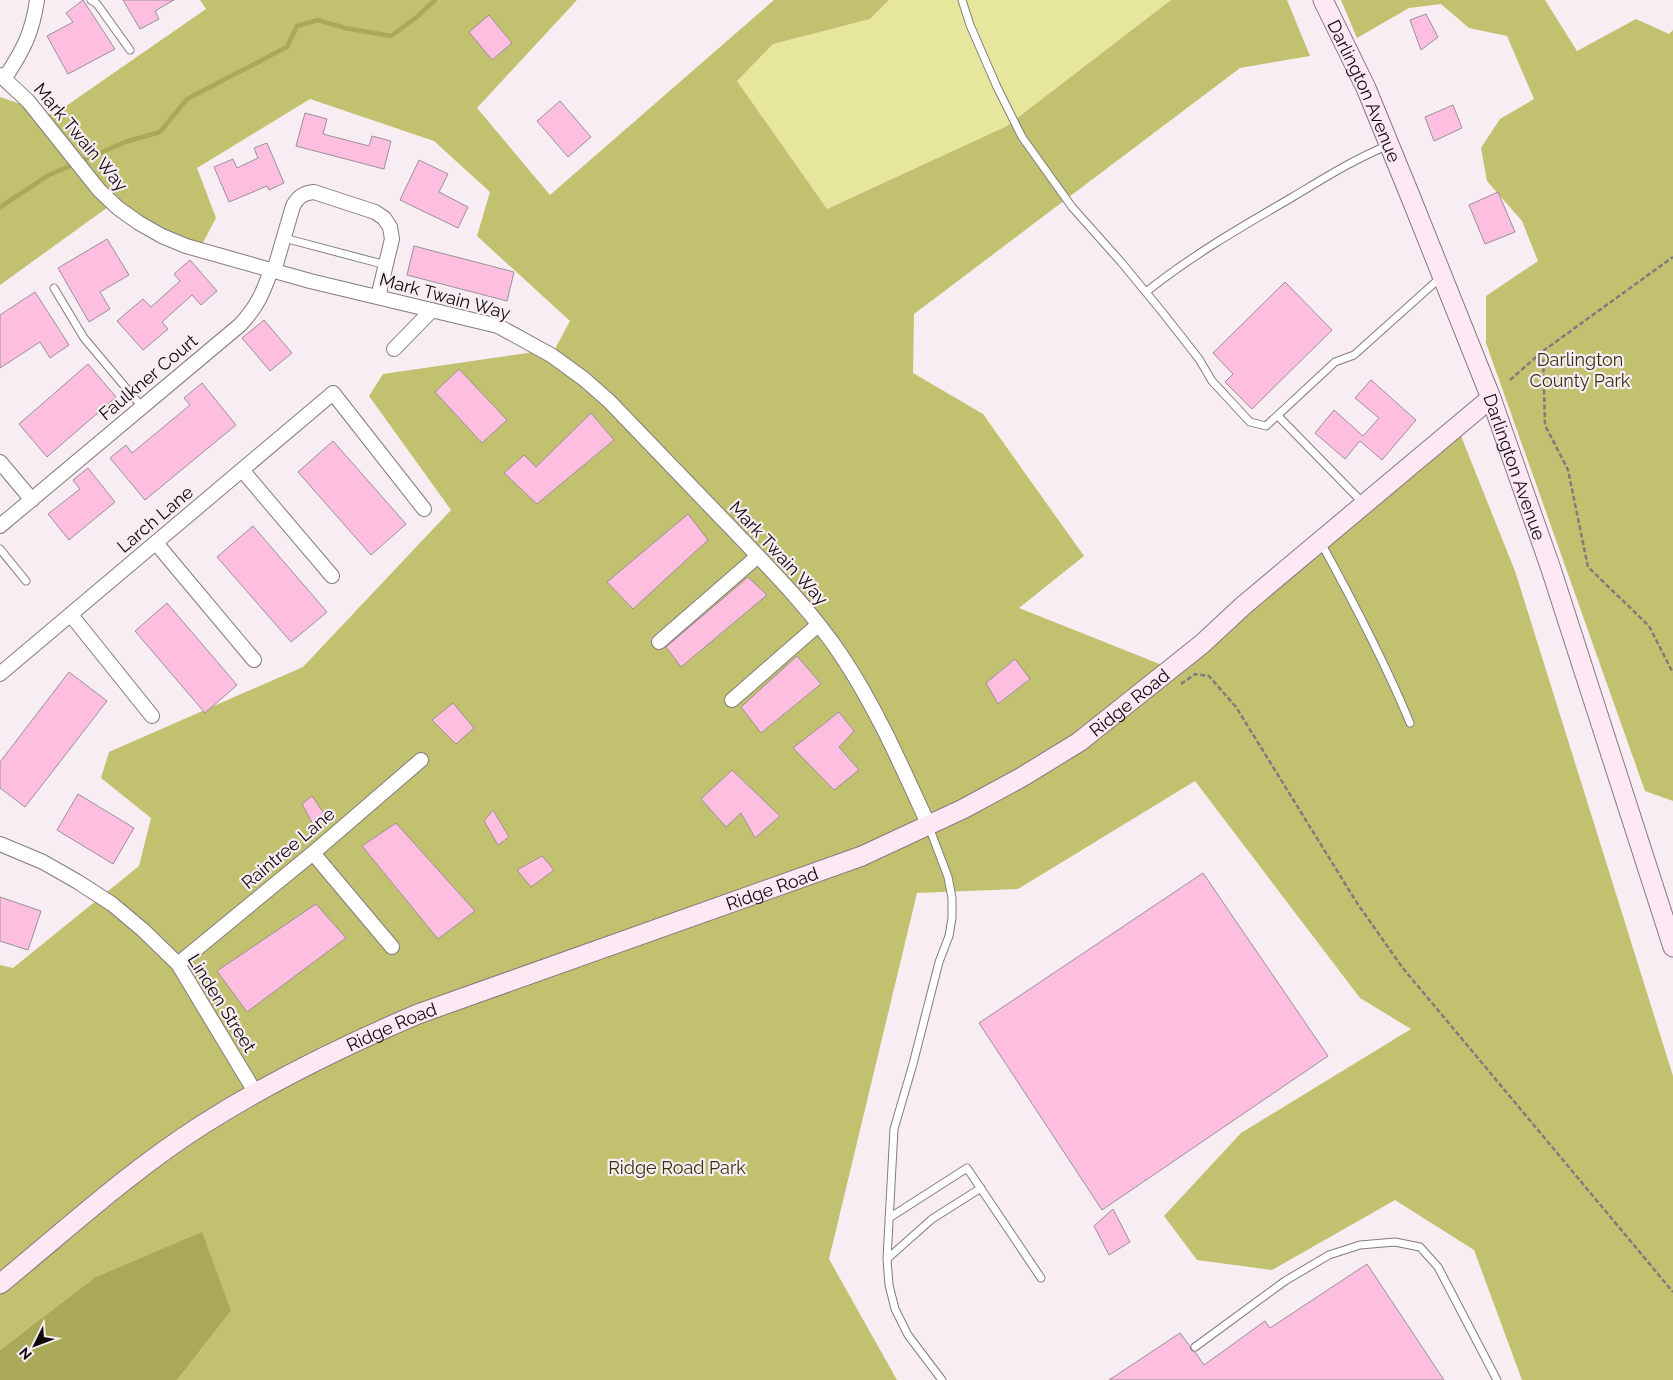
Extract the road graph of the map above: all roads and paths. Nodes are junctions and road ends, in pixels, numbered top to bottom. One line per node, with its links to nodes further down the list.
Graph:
1 (36, 0): 6 (street)
2 (91, 0): 5 (lane)
3 (962, 0): 14 (lane)
4 (1323, 0): 7 (street, Darlington Avenue)
5 (130, 50)
6 (2, 76): 11 (street, Mark Twain Way)
7 (1389, 144): 12 (street, Darlington Avenue); 14 (lane)
8 (284, 238): 10 (lane); 10 (street, Faulkner Court); 11 (street, Faulkner Court)
9 (1673, 257): 18 (path)
10 (386, 264): 15 (street)
11 (272, 270): 15 (street, Mark Twain Way); 21 (street, Faulkner Court)
12 (1442, 276): 20 (street, Darlington Avenue); 22 (lane)
13 (54, 288): 21 (lane)
14 (1146, 292): 22 (lane)
15 (378, 297): 16 (street, Mark Twain Way)
16 (432, 310): 17 (street); 32 (street, Mark Twain Way)
17 (394, 349)
18 (1543, 351): 19 (path); 39 (path)
19 (1510, 380)
20 (1491, 398): 26 (street, Ridge Road); 49 (street, Darlington Avenue)
21 (142, 407): 25 (street, Faulkner Court)
22 (1278, 416): 26 (lane)
23 (0, 462): 25 (street)
24 (242, 470): 27 (street, Larch Lane); 30 (street, Larch Lane); 33 (street)
25 (32, 500): 28 (street, Faulkner Court)
26 (1364, 504): 29 (street, Ridge Road)
27 (424, 509)
28 (0, 526)
29 (1320, 541): 44 (lane); 46 (street, Ridge Road)
30 (156, 543): 35 (street, Larch Lane); 38 (street)
31 (0, 549): 34 (lane)
32 (758, 556): 36 (street, Mark Twain Way); 37 (street)
33 (332, 576)
34 (26, 581)
35 (71, 615): 40 (street, Larch Lane); 43 (street)
36 (818, 625): 42 (street); 46 (street, Mark Twain Way)
37 (660, 642)
38 (254, 660)
39 (1673, 673)
40 (0, 674)
41 (1180, 685): 58 (path)
42 (732, 700)
43 (152, 716)
44 (1410, 722)
45 (421, 760): 48 (street, Raintree Lane)
46 (929, 826): 52 (street, Ridge Road); 54 (lane)
47 (0, 844): 51 (street, Linden Street)
48 (312, 854): 50 (street); 51 (street, Raintree Lane)
49 (1673, 947)
50 (392, 948)
51 (178, 964): 52 (street, Linden Street)
52 (255, 1092): 57 (street, Ridge Road)
53 (981, 1188): 54 (lane); 55 (lane); 56 (lane)
54 (889, 1218): 55 (lane)
55 (887, 1259): 60 (lane)
56 (1041, 1278)
57 (0, 1284)
58 (1673, 1292)
59 (1195, 1347): 61 (lane)
60 (942, 1380)
61 (1497, 1380)

